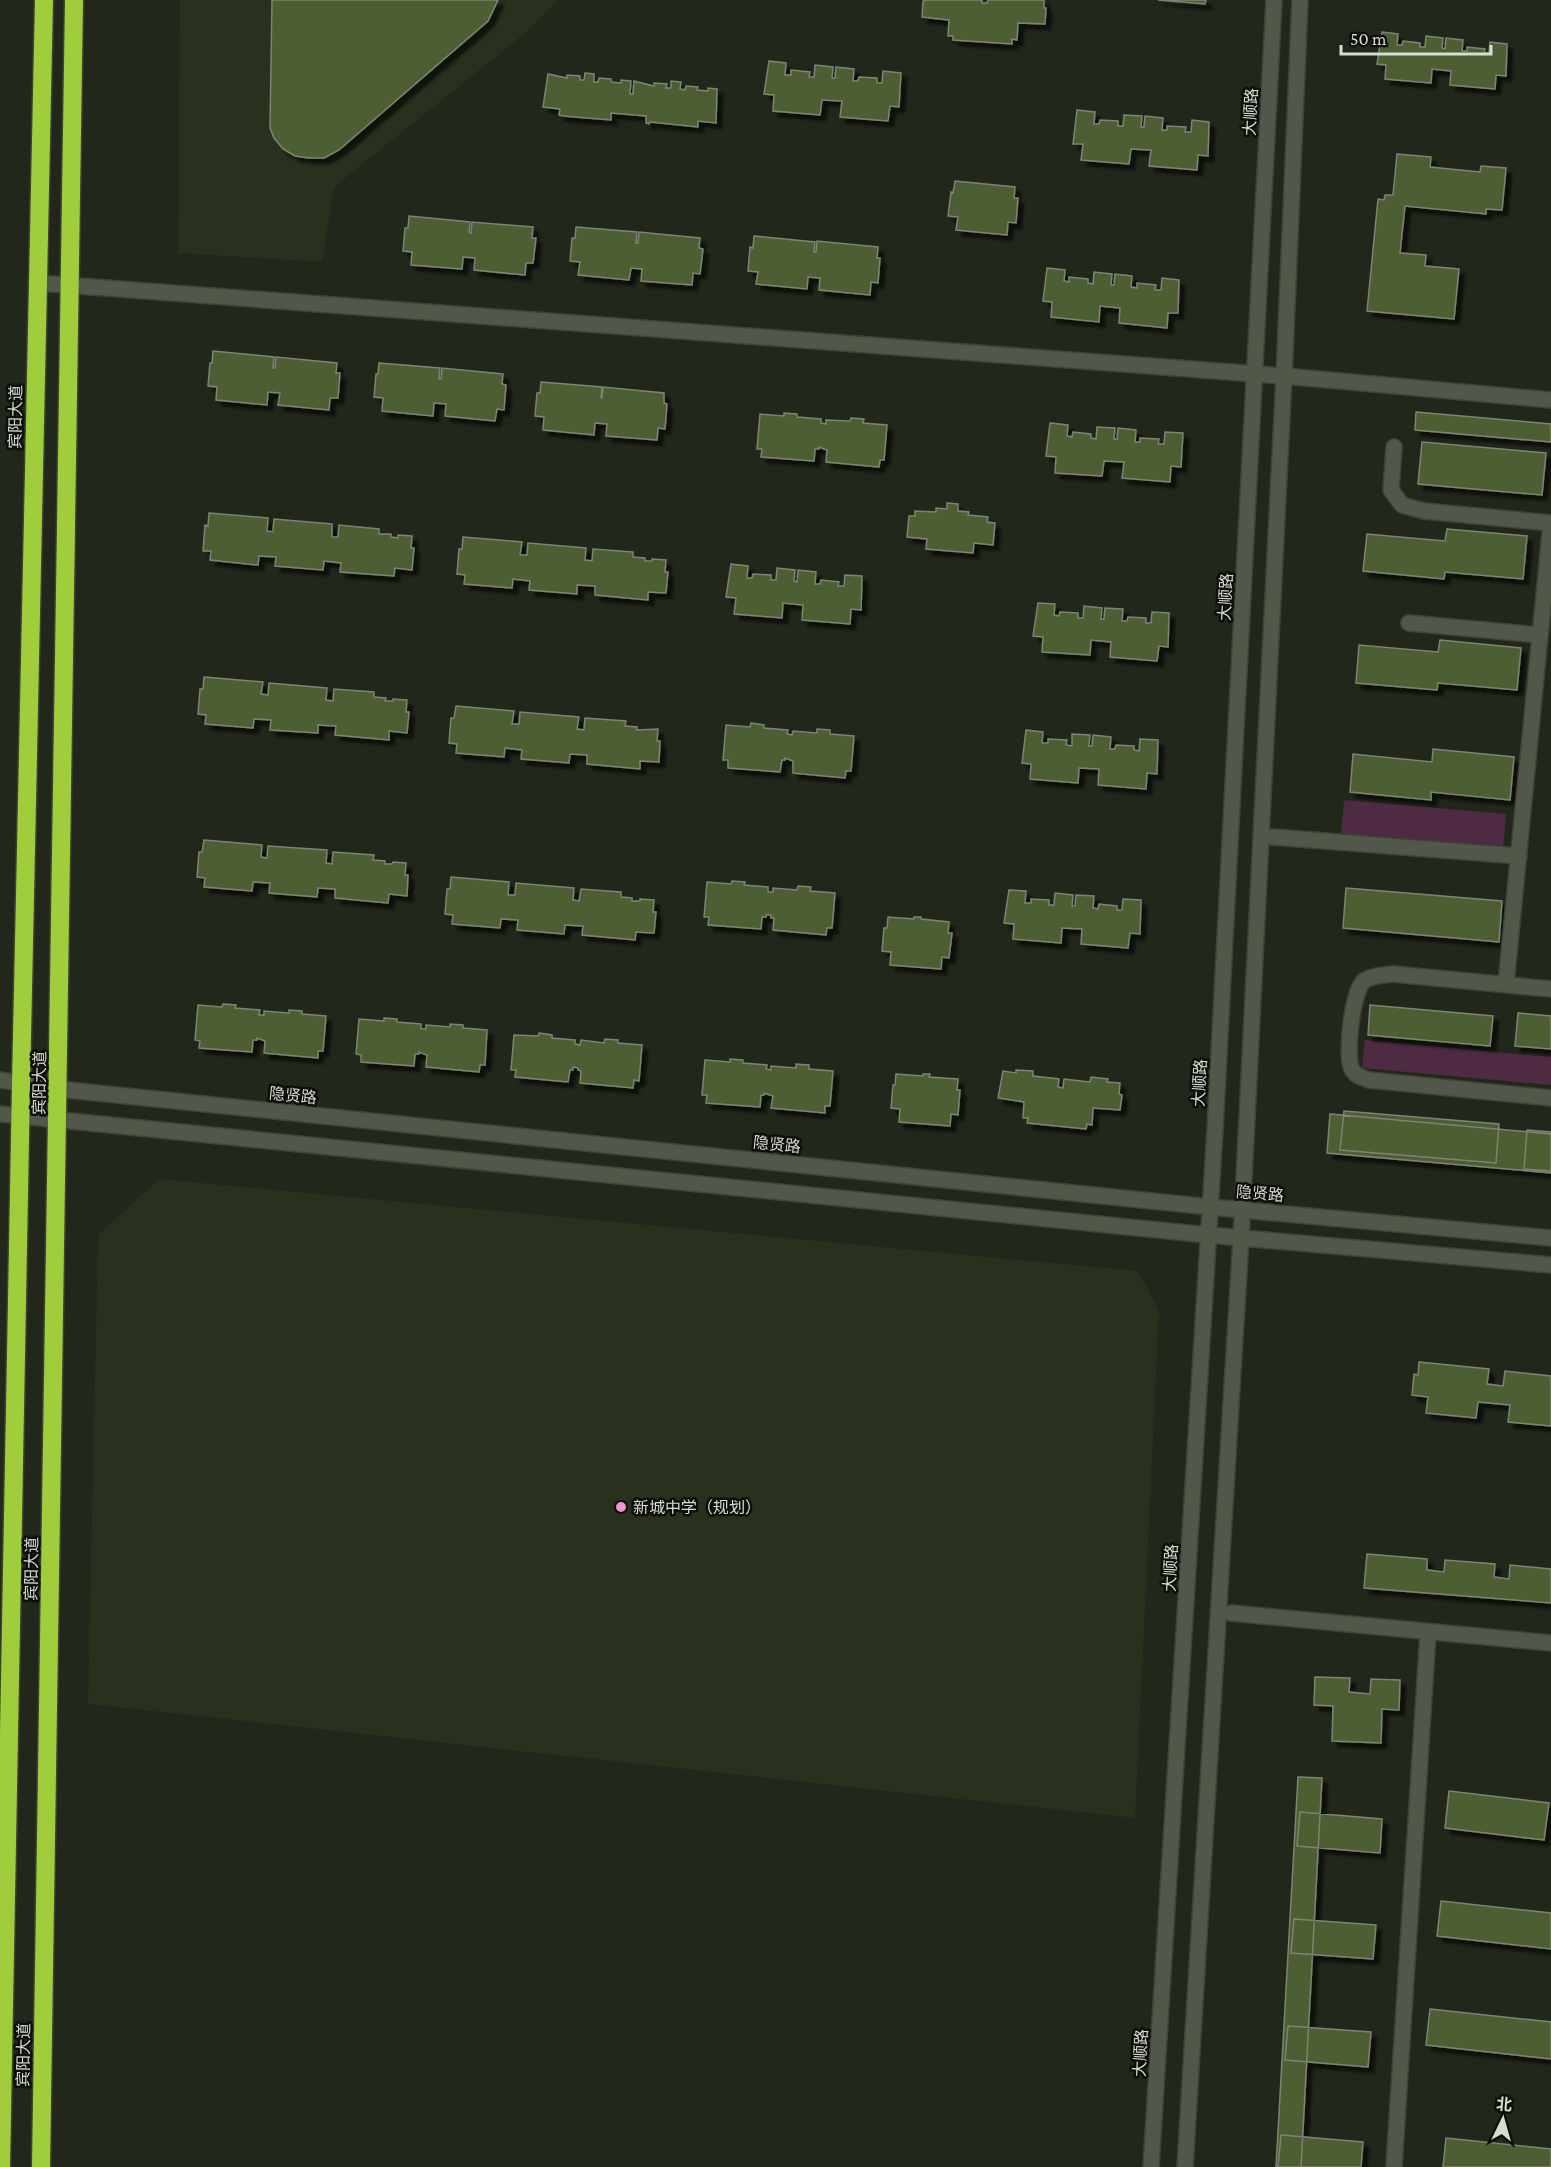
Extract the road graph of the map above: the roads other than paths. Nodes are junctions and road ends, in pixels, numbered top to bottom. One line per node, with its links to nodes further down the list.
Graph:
1 (44, 0): 5 (highway, 宾阳大道)
2 (74, 0): 6 (highway, 宾阳大道)
3 (1274, 0): 7 (street, 大顺路)
4 (1300, 0): 8 (street)
5 (38, 283): 6 (street); 19 (highway, 宾阳大道)
6 (69, 285): 7 (street); 20 (highway, 宾阳大道)
7 (1254, 374): 8 (street); 25 (street, 大顺路)
8 (1284, 376): 9 (street); 26 (street)
9 (1551, 400)
10 (1394, 447): 11 (street)
11 (1551, 523): 13 (street)
12 (1409, 623): 13 (street)
13 (1543, 644): 15 (street)
14 (1273, 837): 15 (street)
15 (1519, 856): 16 (street)
16 (1506, 984): 17 (street); 21 (street)
17 (1551, 989)
18 (0, 1080): 19 (street, 隐贤路)
19 (21, 1084): 20 (street, 隐贤路); 23 (highway, 宾阳大道)
20 (58, 1089): 24 (highway, 宾阳大道); 25 (street, 隐贤路)
21 (1551, 1098)
22 (0, 1114): 23 (street)
23 (20, 1116): 24 (street); 34 (highway, 宾阳大道)
24 (58, 1119): 27 (street); 35 (highway, 宾阳大道)
25 (1210, 1207): 26 (street, 隐贤路); 27 (street, 大顺路)
26 (1242, 1209): 28 (street); 29 (street, 隐贤路)
27 (1208, 1235): 28 (street); 36 (street, 大顺路)
28 (1241, 1238): 30 (street); 37 (street)
29 (1551, 1238)
30 (1551, 1266)
31 (1231, 1613): 33 (street)
32 (1428, 1633): 38 (street)
33 (1551, 1643)
34 (1, 2167)
35 (41, 2167)
36 (1152, 2167)
37 (1185, 2167)
38 (1394, 2167)

